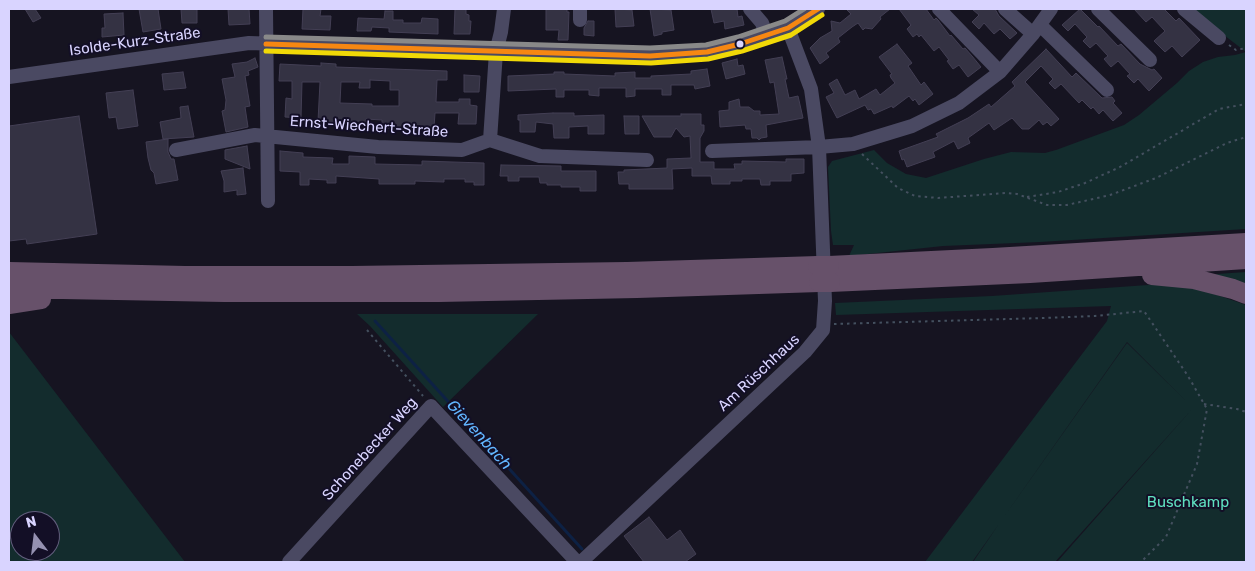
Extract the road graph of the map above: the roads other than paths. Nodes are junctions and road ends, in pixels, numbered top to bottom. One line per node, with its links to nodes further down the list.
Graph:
1 (266, 9): 14 (street)
2 (504, 9): 15 (street)
3 (750, 9): 12 (street)
4 (818, 9): 10 (street, Isolde-Kurz-Straße)
5 (939, 9): 17 (street)
6 (1005, 9): 11 (street)
7 (1051, 9): 11 (street)
8 (1098, 9): 16 (street)
9 (1184, 9): 13 (street)
10 (788, 28): 12 (street, Isolde-Kurz-Straße); 22 (street)
11 (1036, 30): 17 (street); 19 (street)
12 (766, 34): 15 (street, Isolde-Kurz-Straße)
13 (1219, 38)
14 (266, 44): 15 (street, Isolde-Kurz-Straße); 18 (street, Isolde-Kurz-Straße); 20 (street)
15 (496, 52): 21 (street)
16 (1150, 60)
17 (1000, 72): 22 (street)
18 (9, 77)
19 (1107, 90)
20 (268, 136): 21 (street, Ernst-Wiechert-Straße); 23 (street, Ernst-Wiechert-Straße); 26 (street)
21 (490, 140): 25 (street)
22 (819, 148): 24 (street); 40 (street, Am Rüschhaus)
23 (176, 150)
24 (712, 151)
25 (647, 160)
26 (268, 201)
27 (1246, 236): 29 (highway)
28 (1246, 243): 29 (highway)
29 (1207, 246): 33 (highway)
30 (1246, 259): 31 (highway)
31 (1096, 269): 33 (highway); 36 (highway)
32 (9, 272): 33 (highway)
33 (824, 274): 35 (highway)
34 (9, 288): 35 (highway)
35 (224, 292): 37 (highway)
36 (1246, 294)
37 (9, 304)
38 (289, 562): 39 (street, Schonebecker Weg)
39 (577, 562)
40 (581, 562)

